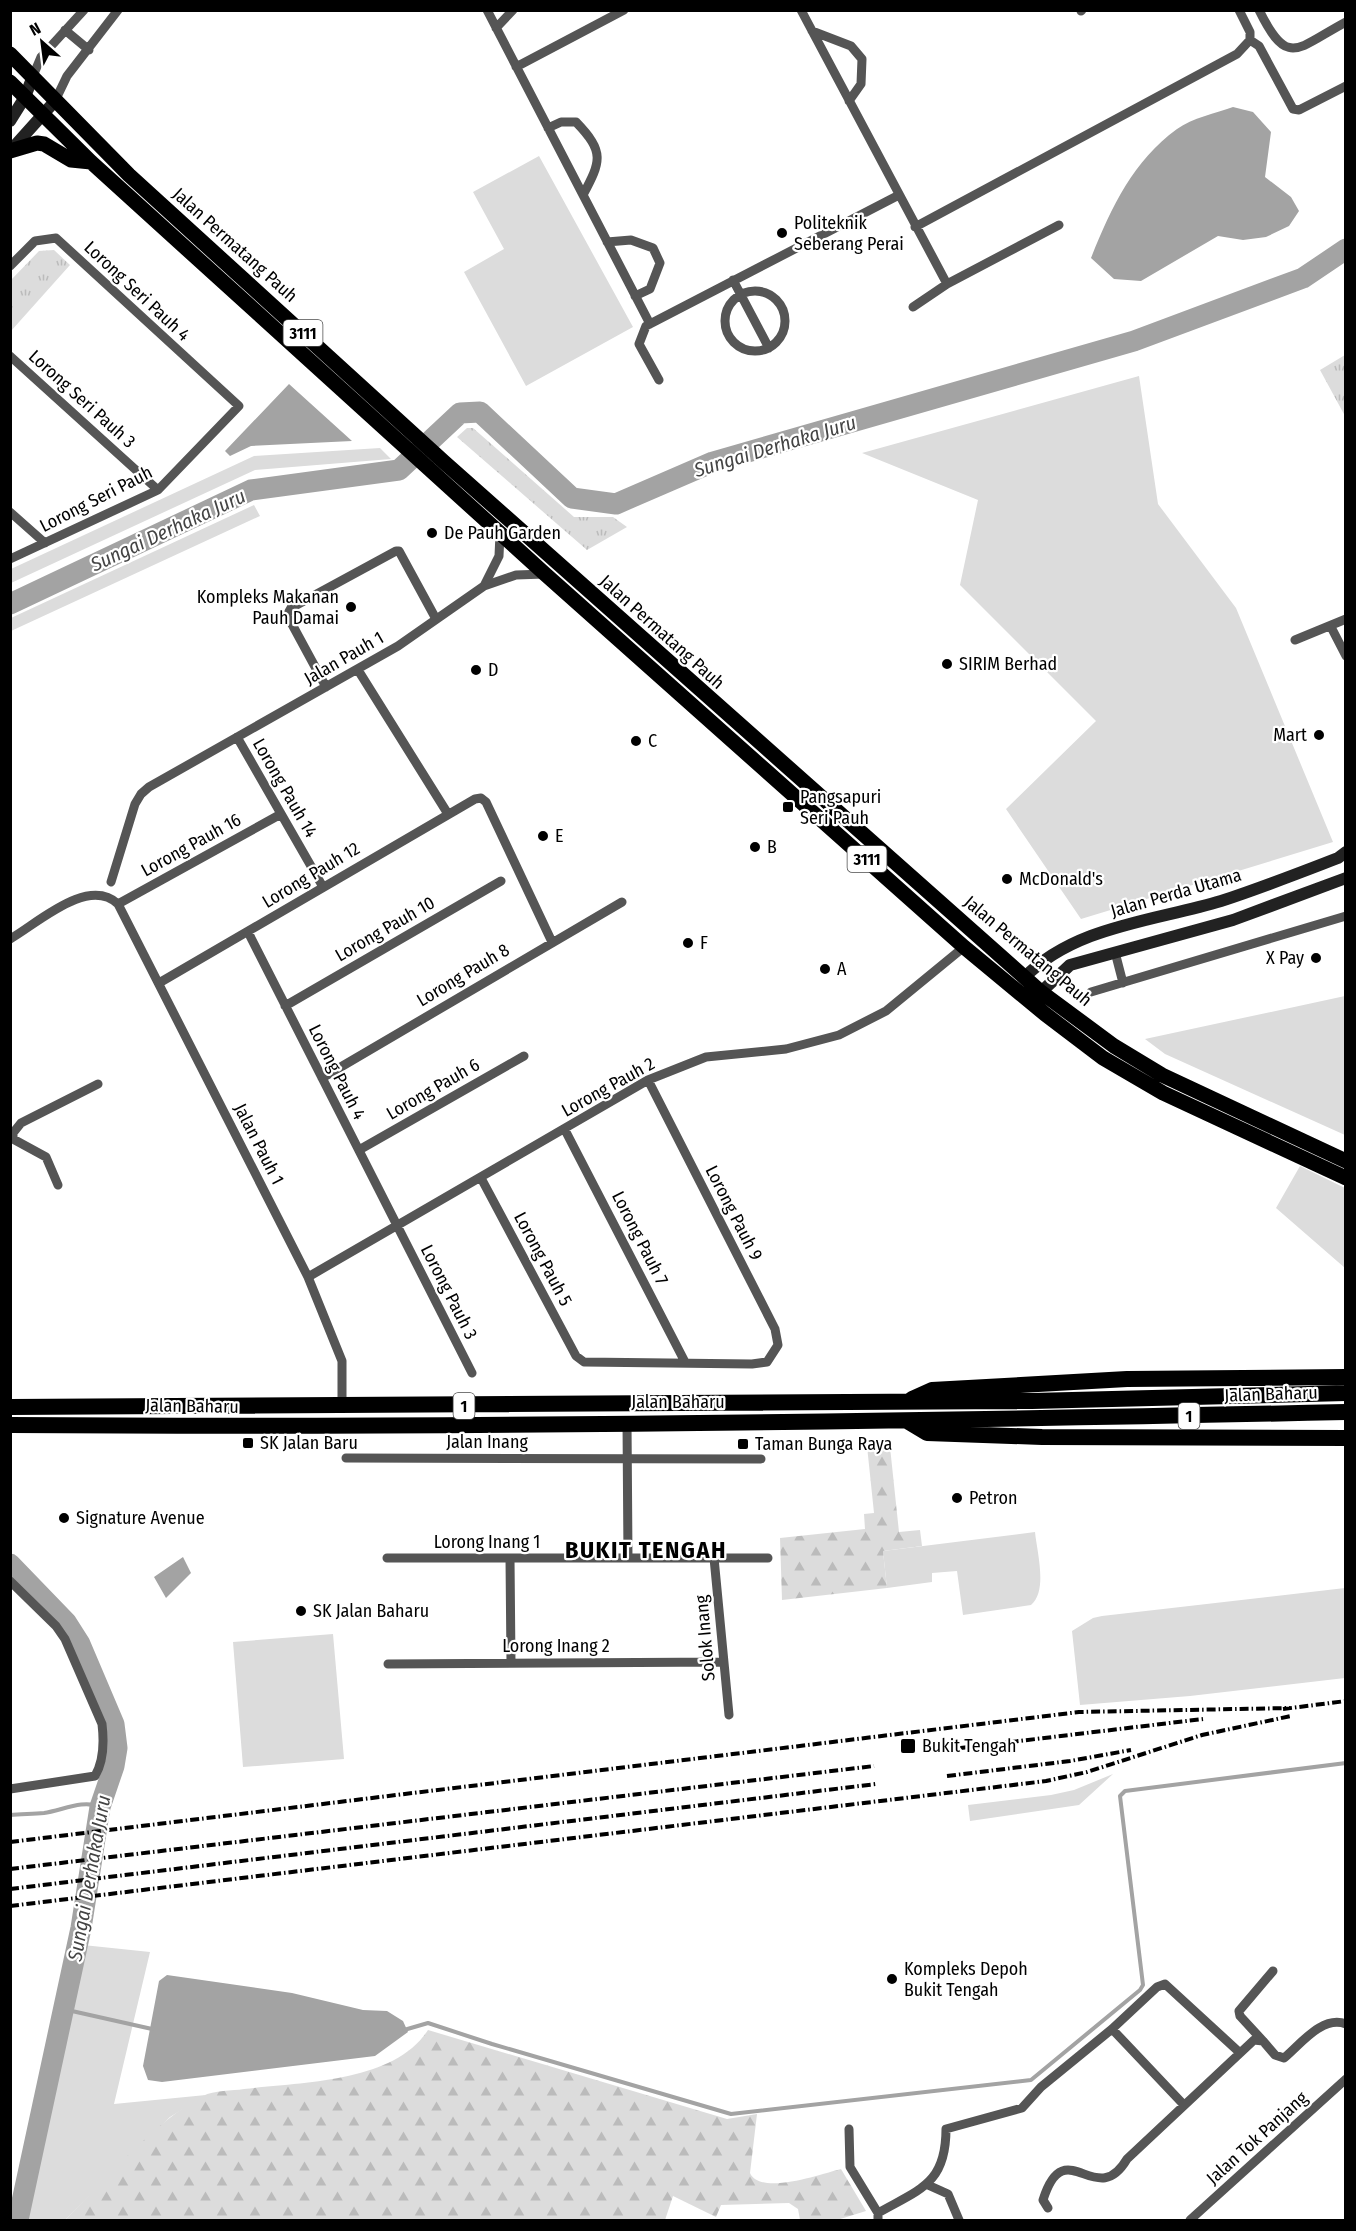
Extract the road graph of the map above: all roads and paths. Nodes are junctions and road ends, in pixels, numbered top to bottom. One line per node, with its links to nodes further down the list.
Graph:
1 (84, 10): 11 (street)
2 (118, 10): 14 (street)
3 (487, 10): 10 (street)
4 (513, 10): 10 (street)
5 (624, 10): 16 (street)
6 (1239, 10): 13 (street)
7 (1258, 10): 9 (street)
8 (804, 12): 12 (street)
9 (1346, 22)
10 (496, 28): 16 (street)
11 (65, 30): 14 (street); 17 (street)
12 (812, 31): 22 (street); 22 (street)
13 (1250, 40): 19 (street); 31 (street)
14 (89, 50): 21 (street)
15 (10, 54): 17 (main road, Jalan Permatang Pauh / 3111)
16 (516, 67): 25 (street)
17 (33, 76): 20 (street); 21 (main road, Jalan Permatang Pauh / 3111)
18 (10, 82): 20 (main road, Jalan Permatang Pauh / 3111)
19 (1346, 86)
20 (25, 97): 23 (main road, Jalan Permatang Pauh / 3111); 24 (street)
21 (55, 101): 23 (street); 44 (main road, Jalan Permatang Pauh / 3111)
22 (849, 101): 29 (street)
23 (44, 115): 26 (street); 27 (main road, Jalan Permatang Pauh / 3111)
24 (10, 121)
25 (548, 128): 28 (street); 28 (street)
26 (10, 151): 27 (main road)
27 (91, 162): 44 (main road, Jalan Permatang Pauh / 3111)
28 (583, 195): 32 (street)
29 (899, 195): 31 (street); 34 (street)
30 (1059, 225): 35 (street)
31 (915, 226): 35 (street)
32 (607, 242): 37 (street); 37 (street)
33 (10, 266): 43 (street, Lorong Seri Pauh 4)
34 (733, 280): 36 (street); 39 (street)
35 (947, 284): 38 (street)
36 (740, 294): 40 (street); 40 (street); 40 (street)
37 (635, 296): 39 (street)
38 (913, 306)
39 (650, 324): 42 (street)
40 (769, 348)
41 (10, 356): 45 (street, Lorong Seri Pauh 3)
42 (659, 380)
43 (238, 406): 45 (street, Lorong Seri Pauh)
44 (439, 468): 47 (main road, Jalan Permatang Pauh / 3111); 75 (main road, Jalan Permatang Pauh / 3111)
45 (158, 490): 48 (street, Lorong Seri Pauh)
46 (10, 512): 48 (street)
47 (500, 534): 50 (main road, Jalan Permatang Pauh / 3111); 51 (street, Jalan Pauh 1)
48 (45, 543): 49 (street, Lorong Seri Pauh)
49 (10, 559)
50 (544, 574): 51 (street, Jalan Pauh 1); 73 (main road, Jalan Permatang Pauh / 3111)
51 (484, 586): 52 (street, Jalan Pauh 1)
52 (436, 619): 57 (street, Jalan Pauh 1); 58 (street)
53 (1346, 619): 54 (street)
54 (1331, 627): 55 (street); 56 (street)
55 (1295, 640)
56 (1346, 656)
57 (358, 670): 58 (street, Jalan Pauh 1); 61 (street)
58 (326, 687): 59 (street, Jalan Pauh 1)
59 (237, 737): 60 (street, Lorong Pauh 14); 65 (street, Jalan Pauh 1)
60 (281, 814): 66 (street, Lorong Pauh 14); 68 (street, Lorong Pauh 16)
61 (448, 814): 66 (street, Lorong Pauh 12); 72 (street, Lorong Pauh 12)
62 (1346, 852): 75 (street, Jalan Perda Utama)
63 (1346, 878): 74 (street)
64 (501, 881): 80 (street, Lorong Pauh 10)
65 (111, 882)
66 (323, 887): 70 (street, Lorong Pauh 12)
67 (622, 902): 72 (street, Lorong Pauh 8)
68 (118, 904): 71 (street); 76 (street, Jalan Pauh 1)
69 (1346, 916): 77 (street)
70 (248, 932): 76 (street, Lorong Pauh 12); 80 (street, Lorong Pauh 4)
71 (10, 939)
72 (552, 942): 82 (street, Lorong Pauh 8)
73 (964, 947): 83 (street, Lorong Pauh 2); 89 (main road, Jalan Permatang Pauh / 3111)
74 (1115, 952): 77 (street); 78 (street)
75 (1024, 978): 78 (main road, Jalan Permatang Pauh / 3111)
76 (159, 983): 92 (street, Jalan Pauh 1)
77 (1123, 983): 79 (street)
78 (1041, 992): 87 (main road, Jalan Permatang Pauh / 3111)
79 (1091, 992)
80 (285, 1006): 82 (street, Lorong Pauh 4)
81 (524, 1056): 86 (street, Lorong Pauh 6)
82 (322, 1078): 86 (street, Lorong Pauh 4)
83 (648, 1080): 85 (street, Lorong Pauh 2); 93 (street, Lorong Pauh 9)
84 (98, 1084): 90 (street)
85 (565, 1130): 88 (street, Lorong Pauh 2); 93 (street, Lorong Pauh 7)
86 (359, 1150): 91 (street, Lorong Pauh 4)
87 (1346, 1161)
88 (481, 1178): 91 (street, Lorong Pauh 2); 93 (street, Lorong Pauh 5)
89 (1346, 1178)
90 (58, 1185)
91 (397, 1226): 92 (street, Lorong Pauh 2); 94 (street, Lorong Pauh 3)
92 (308, 1277): 99 (street, Jalan Pauh 1)
93 (685, 1362)
94 (472, 1373)
95 (1346, 1377): 97 (highway)
96 (1346, 1393): 97 (highway, Jalan Baharu / 1)
97 (906, 1402): 99 (highway, Jalan Baharu / 1)
98 (17, 1407): 99 (highway, Jalan Baharu / 1)
99 (342, 1407)
100 (1346, 1412): 101 (highway, Jalan Baharu / 1)
101 (906, 1420): 102 (highway, Jalan Baharu / 1); 104 (highway)
102 (627, 1422): 103 (highway, Jalan Baharu / 1); 106 (street)
103 (18, 1426)
104 (1346, 1438)
105 (346, 1458): 106 (street, Jalan Inang)
106 (627, 1459): 107 (street, Jalan Inang); 110 (street)
107 (761, 1459)
108 (387, 1558): 109 (street, Lorong Inang 1)
109 (510, 1558): 110 (street, Lorong Inang 1); 115 (street)
110 (628, 1558): 111 (street, Lorong Inang 1)
111 (714, 1558): 112 (street, Lorong Inang 1); 114 (street, Solok Inang)
112 (768, 1558)
113 (10, 1581): 118 (street)
114 (724, 1662): 115 (street, Lorong Inang 2); 117 (street, Solok Inang)
115 (511, 1663): 116 (street, Lorong Inang 2)
116 (388, 1664)
117 (729, 1715)
118 (10, 1789)
119 (1273, 1971): 122 (street)
120 (1346, 2024): 122 (street)
121 (1112, 2029): 123 (street); 125 (street); 127 (street)
122 (1263, 2040): 123 (street)
123 (1239, 2052): 125 (street)
124 (1346, 2079): 131 (street, Jalan Tok Panjang)
125 (1184, 2105): 128 (street)
126 (849, 2129): 129 (street)
127 (927, 2185): 129 (street); 130 (street)
128 (1048, 2208)
129 (878, 2217)
130 (959, 2220)
131 (1193, 2220)

